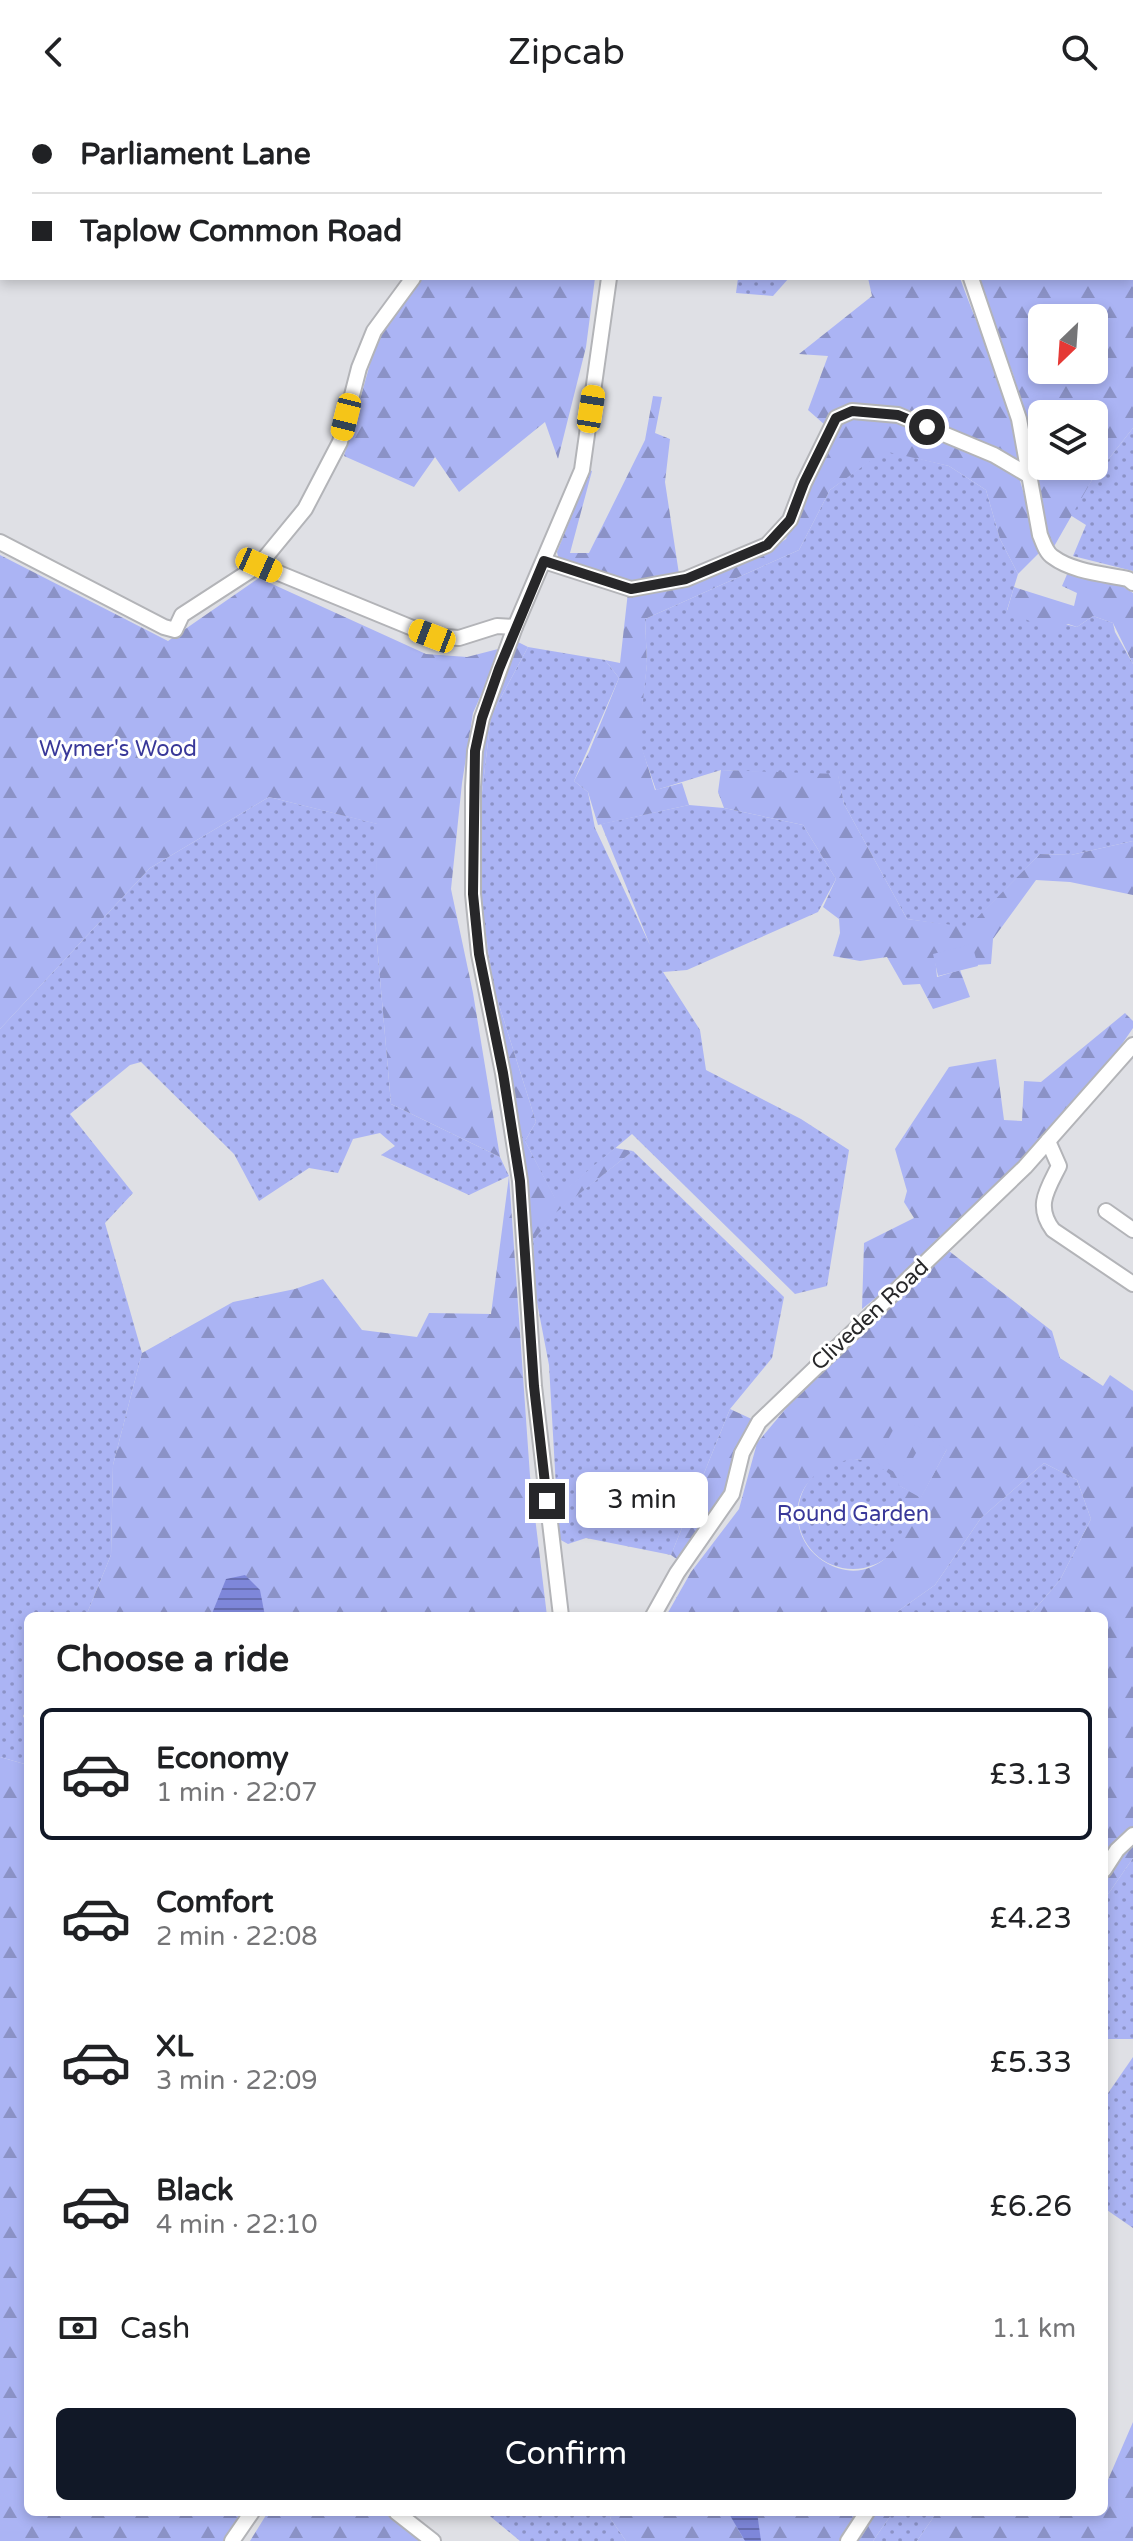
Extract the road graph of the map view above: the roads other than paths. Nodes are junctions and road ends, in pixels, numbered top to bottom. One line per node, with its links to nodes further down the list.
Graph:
1 (412, 280): 8 (street)
2 (609, 280): 7 (street)
3 (972, 280): 4 (street)
4 (1028, 475): 7 (street)
5 (1029, 480): 9 (street)
6 (0, 542): 8 (street)
7 (544, 561): 10 (street)
8 (259, 565): 10 (street)
9 (1133, 583)
10 (515, 627): 16 (street)
11 (1133, 1045): 12 (street, Cliveden Road)
12 (1048, 1141): 15 (street); 17 (street, Cliveden Road)
13 (1106, 1211): 14 (street)
14 (1133, 1230)
15 (1133, 1284)
16 (561, 1612)
17 (655, 1612)
18 (1133, 1835): 19 (street)
19 (1108, 1864)
20 (249, 2516): 23 (street)
21 (401, 2516): 24 (street)
22 (864, 2516): 25 (street)
23 (232, 2541)
24 (433, 2541)
25 (848, 2541)

